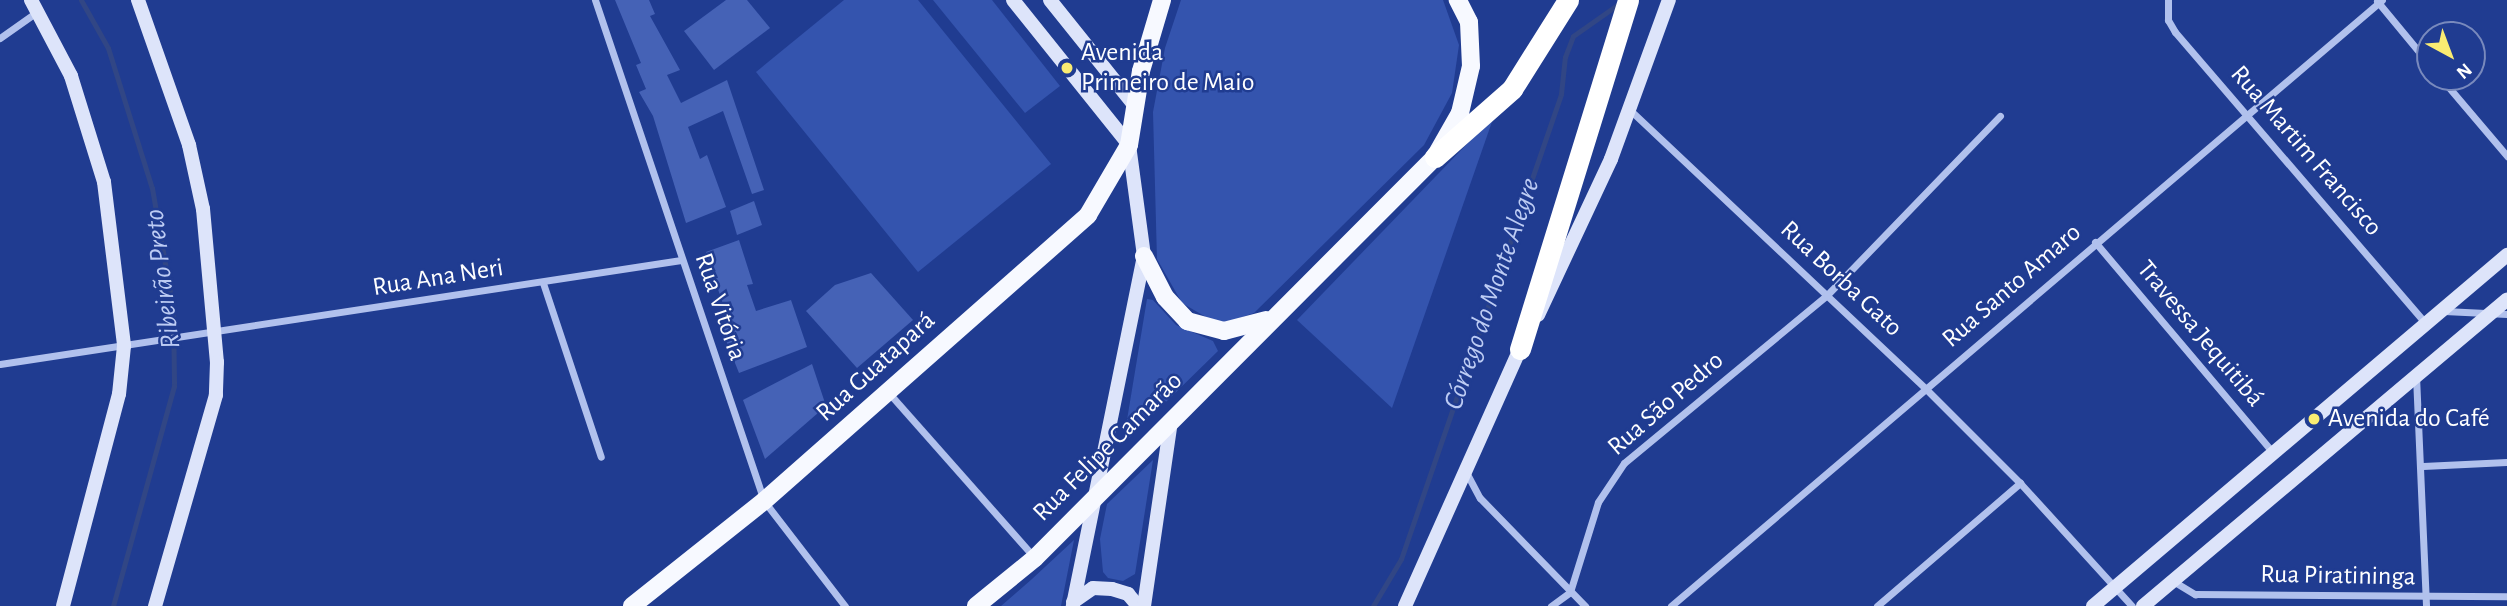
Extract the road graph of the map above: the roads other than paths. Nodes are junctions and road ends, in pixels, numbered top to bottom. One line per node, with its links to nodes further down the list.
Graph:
1 (138, 0): 35 (main road)
2 (594, 0): 26 (street, Rua Vitória)
3 (1013, 0): 20 (main road)
4 (1050, 0): 16 (main road)
5 (1162, 0): 16 (main road)
6 (1458, 0): 22 (main road, Rua Felipe Camarão)
7 (1568, 0): 22 (highway)
8 (1628, 0): 37 (highway)
9 (1669, 0): 17 (main road)
10 (2168, 0): 18 (street, Rua Martim Francisco)
11 (2379, 1): 14 (street); 18 (street, Rua Santo Amaro)
12 (35, 5): 13 (street); 36 (main road)
13 (0, 38)
14 (2416, 47)
15 (2452, 91): 21 (street)
16 (1135, 106): 20 (main road)
17 (1630, 110): 28 (street, Rua Borba Gato); 37 (main road)
18 (2248, 114): 23 (street, Rua Santo Amaro); 34 (street, Rua Martim Francisco)
19 (2000, 116): 28 (street, Rua São Pedro)
20 (1129, 145): 25 (main road); 41 (main road, Rua Guatapará)
21 (2507, 156)
22 (1435, 157): 33 (main road, Rua Felipe Camarão)
23 (2095, 242): 40 (street, Rua Santo Amaro); 43 (street, Travessa Jequitibá)
24 (2507, 255): 30 (main road)
25 (1144, 256): 33 (main road); 49 (main road)
26 (681, 260): 27 (street, Rua Ana Neri); 50 (street, Rua Vitória)
27 (543, 283): 35 (street, Rua Ana Neri); 44 (street)
28 (1827, 295): 40 (street, Rua Borba Gato); 54 (street, Rua São Pedro)
29 (2507, 299): 31 (main road)
30 (2443, 311): 31 (street); 34 (main road)
31 (2490, 313): 32 (street); 39 (main road)
32 (2507, 314)
33 (1271, 318): 42 (main road, Rua Felipe Camarão)
34 (2426, 324): 43 (main road)
35 (208, 335): 36 (street, Rua Ana Neri); 60 (main road)
36 (124, 346): 38 (street, Rua Ana Neri); 59 (main road)
37 (1520, 349): 47 (main road)
38 (0, 364)
39 (2416, 376): 46 (street); 52 (main road)
40 (1925, 388): 48 (street, Rua Borba Gato); 69 (street, Rua Santo Amaro)
41 (887, 392): 50 (main road, Rua Guatapará); 51 (street)
42 (1171, 420): 49 (main road, Rua Felipe Camarão); 65 (main road)
43 (2273, 453): 53 (main road)
44 (601, 457)
45 (2507, 462): 46 (street)
46 (2423, 466): 57 (street)
47 (1467, 474): 54 (street); 66 (main road)
48 (2020, 483): 53 (street, Rua Borba Gato); 70 (street)
49 (1092, 500): 51 (main road, Rua Felipe Camarão); 58 (main road)
50 (764, 501): 61 (main road, Rua Guatapará); 62 (street, Rua Vitória)
51 (1035, 558): 63 (main road, Rua Felipe Camarão)
52 (2172, 580): 56 (street, Rua Piratininga); 73 (main road)
53 (2114, 587): 71 (main road); 72 (street, Rua Borba Gato)
54 (1570, 592): 67 (street); 68 (street)
55 (2507, 596): 57 (street, Rua Piratininga)
56 (2298, 602): 57 (street, Rua Piratininga)
57 (2426, 603)
58 (1073, 604): 64 (main road)
59 (63, 606)
60 (155, 606)
61 (632, 606)
62 (845, 606)
63 (976, 606)
64 (1138, 606)
65 (1144, 606)
66 (1405, 606)
67 (1551, 606)
68 (1584, 606)
69 (1671, 606)
70 (1877, 606)
71 (2093, 606)
72 (2132, 606)
73 (2143, 606)

